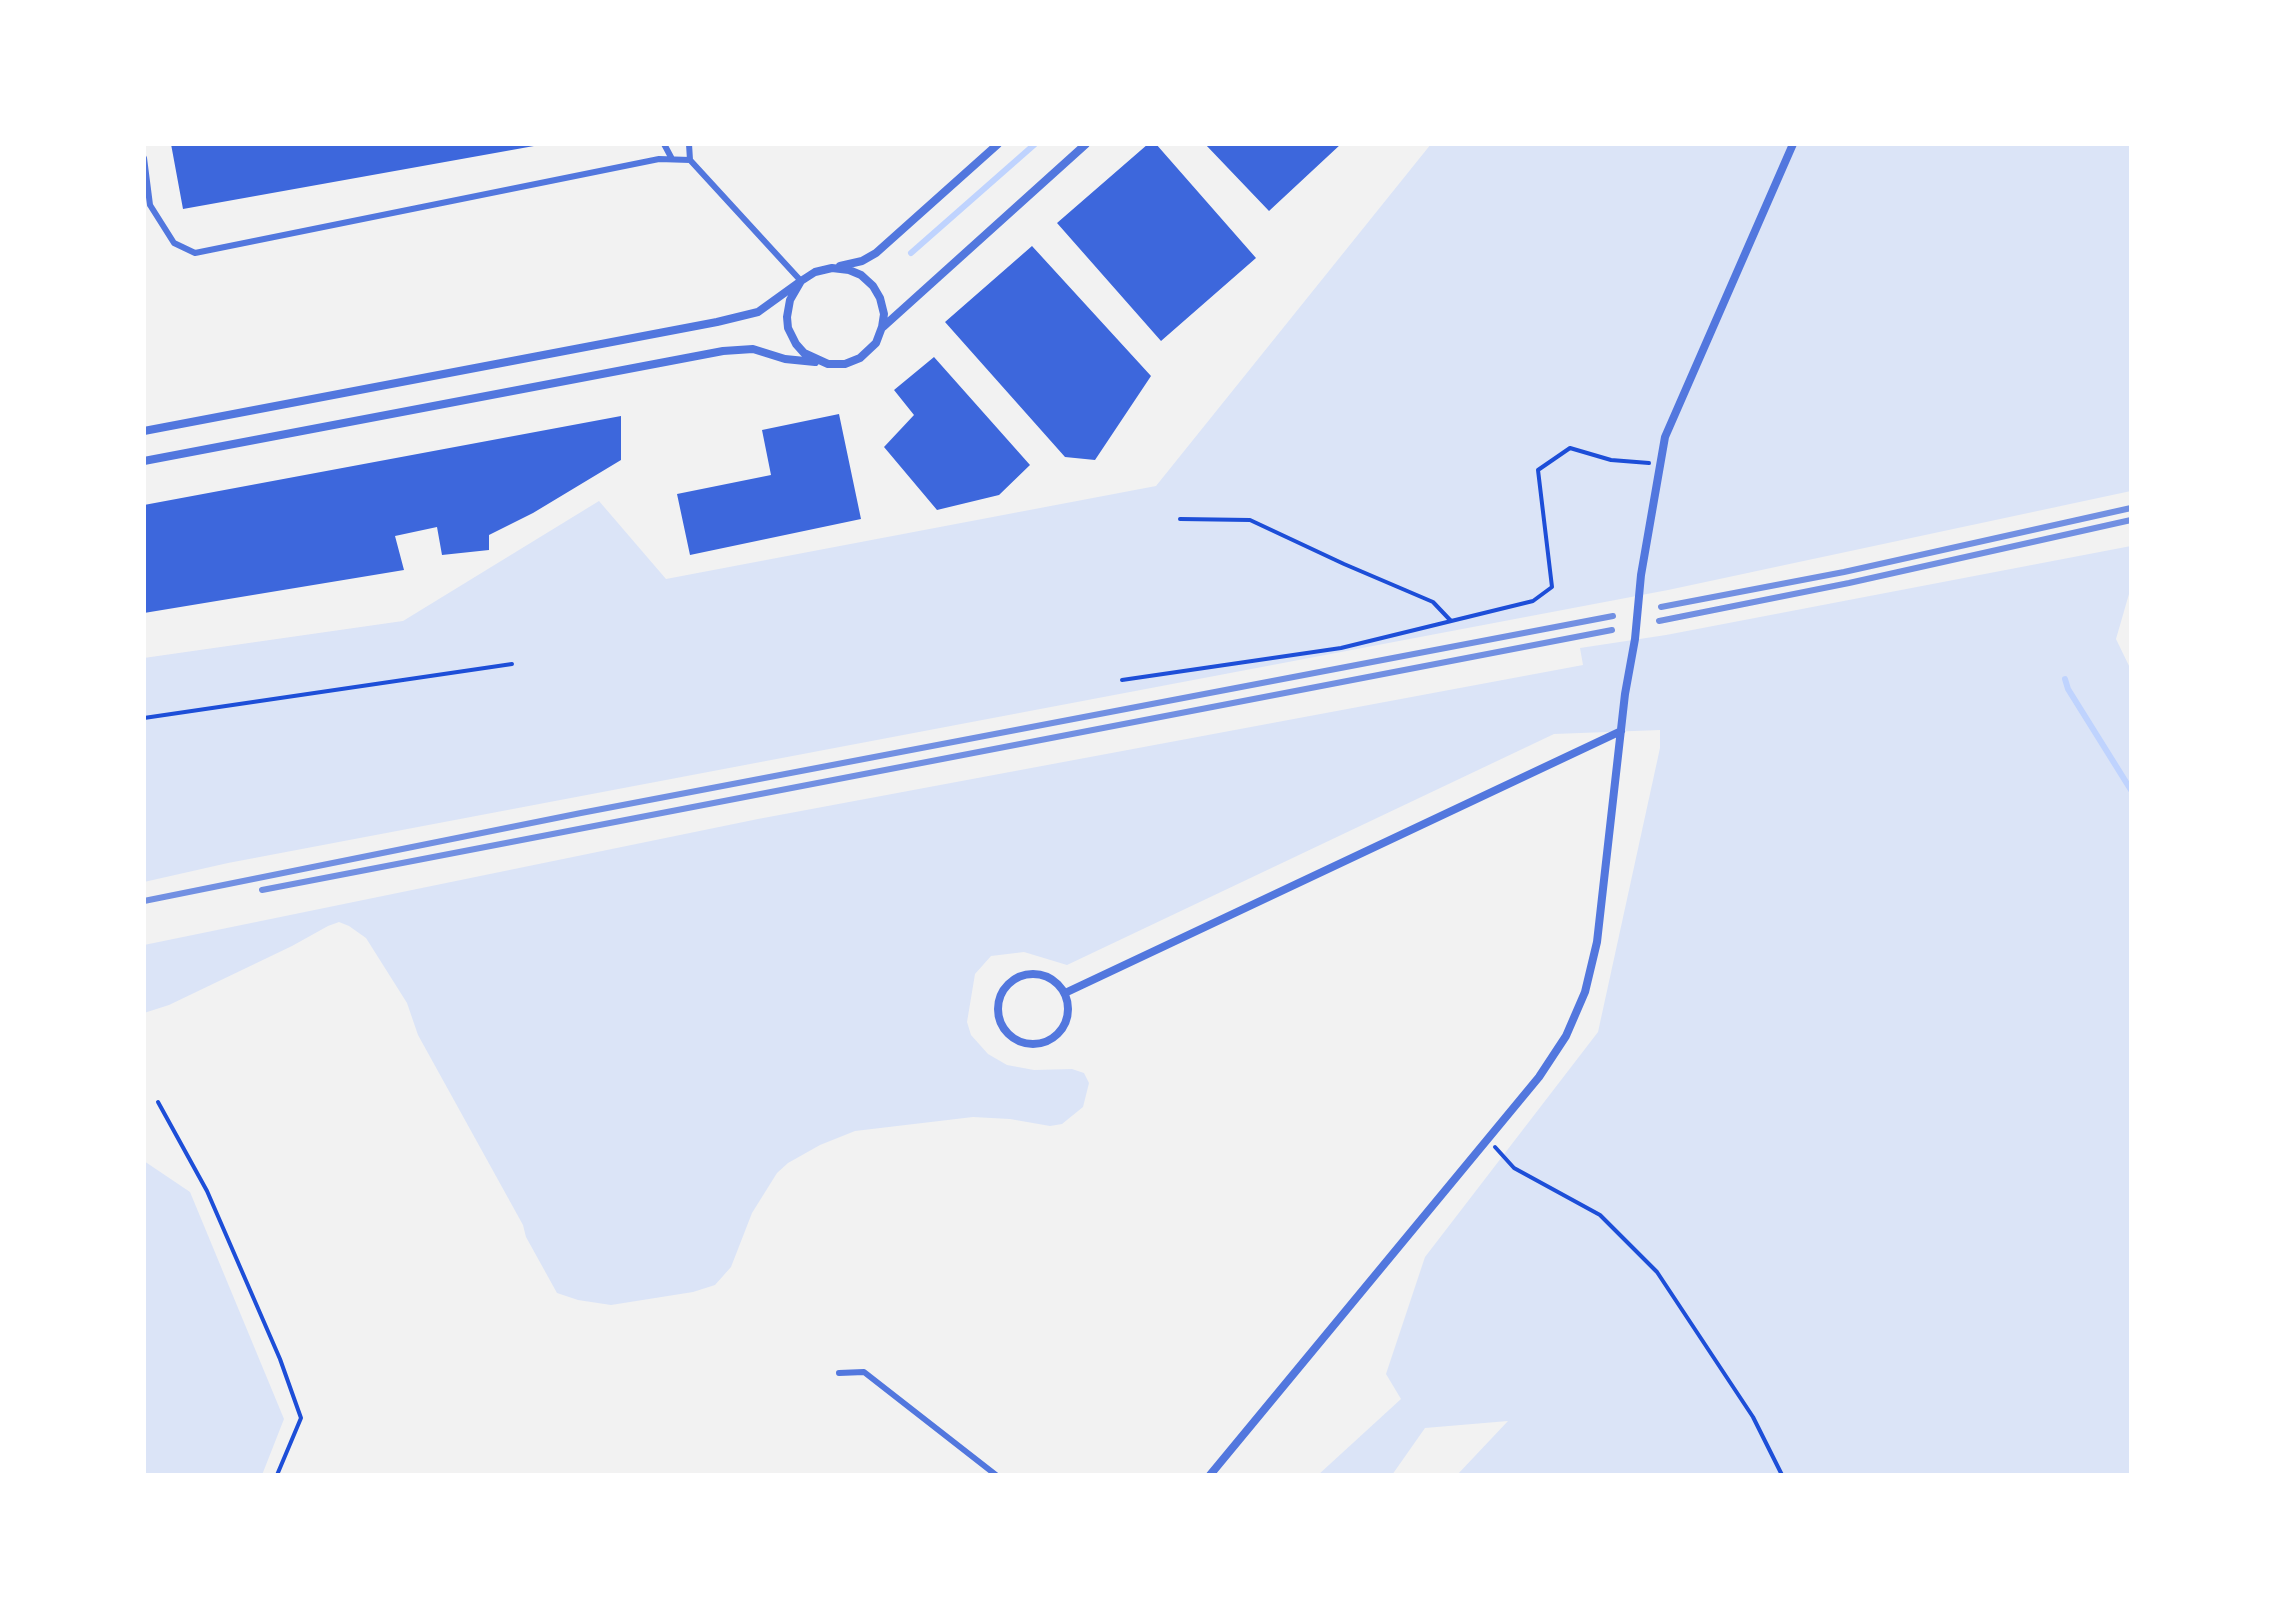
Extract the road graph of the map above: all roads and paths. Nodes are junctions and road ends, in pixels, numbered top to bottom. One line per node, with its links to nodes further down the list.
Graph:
1 (664, 144): 7 (lane)
2 (689, 144): 8 (lane)
3 (998, 144): 9 (street)
4 (1086, 144): 11 (street)
5 (1793, 144): 15 (street)
6 (144, 158): 7 (lane)
7 (672, 159): 8 (lane)
8 (690, 160): 10 (lane)
9 (832, 268): 10 (street); 11 (street)
10 (801, 281): 12 (street); 13 (street)
11 (882, 327): 12 (street)
12 (828, 364): 14 (street)
13 (144, 431)
14 (144, 461)
15 (1660, 464): 17 (path); 21 (street)
16 (1180, 519): 17 (path)
17 (1451, 621): 19 (path)
18 (512, 664): 20 (path)
19 (1122, 680)
20 (144, 718)
21 (1621, 731): 22 (street); 24 (street)
22 (1065, 993): 22 (street)
23 (158, 1102): 26 (path)
24 (1488, 1139): 28 (street); 29 (path)
25 (839, 1373): 27 (lane)
26 (277, 1475)
27 (996, 1475)
28 (1210, 1475)
29 (1782, 1475)

